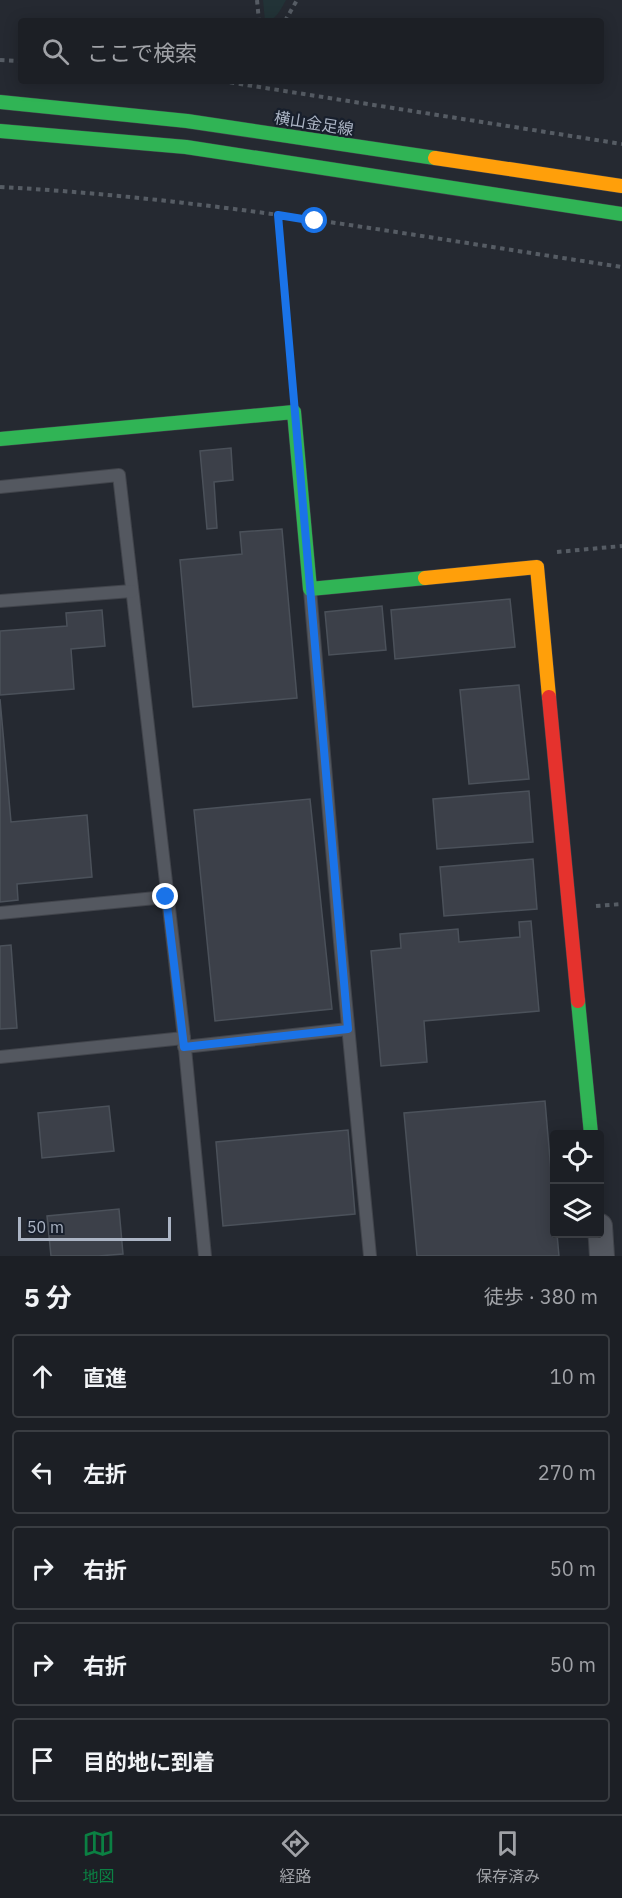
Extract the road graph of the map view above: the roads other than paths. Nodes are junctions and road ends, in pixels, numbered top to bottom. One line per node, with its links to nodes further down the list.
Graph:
1 (0, 102): 3 (street, 横山金足線)
2 (0, 130): 4 (street)
3 (622, 186)
4 (622, 214)
5 (0, 440): 7 (street)
6 (0, 487): 8 (lane)
7 (310, 589): 12 (lane); 15 (street)
8 (132, 591): 9 (lane); 10 (lane)
9 (0, 601)
10 (166, 897): 11 (lane); 13 (lane)
11 (0, 913)
12 (348, 1029): 13 (lane); 18 (lane)
13 (184, 1042): 14 (lane); 17 (lane)
14 (0, 1057)
15 (591, 1130)
16 (601, 1238): 19 (street)
17 (205, 1256)
18 (370, 1256)
19 (602, 1256)

